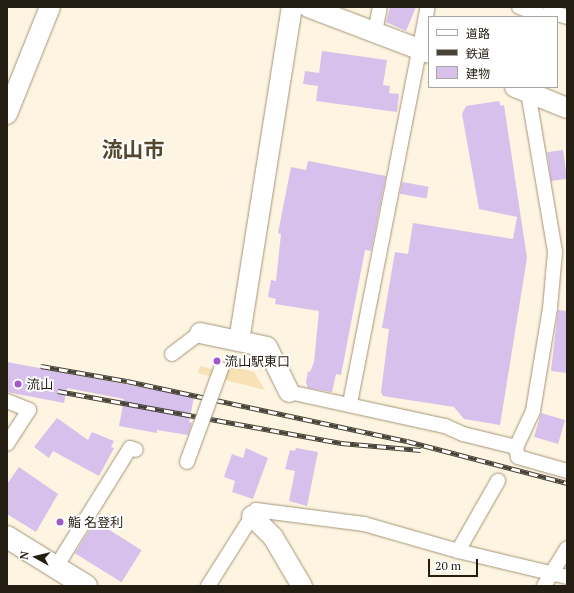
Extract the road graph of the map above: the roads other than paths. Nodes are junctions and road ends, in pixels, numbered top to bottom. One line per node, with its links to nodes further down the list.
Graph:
1 (50, 7): 13 (street)
2 (292, 7): 15 (street)
3 (308, 7): 9 (street)
4 (380, 7): 9 (street)
5 (428, 7): 10 (street)
6 (519, 7): 7 (street)
7 (549, 13): 8 (street)
8 (567, 17)
9 (374, 32): 10 (street)
10 (424, 51): 20 (street)
11 (527, 90): 12 (street); 22 (street)
12 (567, 108)
13 (7, 114)
14 (200, 333): 15 (street); 16 (street)
15 (239, 342): 18 (street)
16 (172, 354)
17 (221, 369): 24 (street, bridge)
18 (289, 392): 20 (street)
19 (7, 401): 21 (street)
20 (350, 403): 22 (street)
21 (9, 435)
22 (516, 447): 25 (street)
23 (133, 449): 31 (street)
24 (187, 462)
25 (567, 471)
26 (498, 481): 30 (street)
27 (249, 521): 30 (street); 35 (street); 36 (street)
28 (7, 537): 31 (main road)
29 (567, 548): 32 (street)
30 (458, 551): 32 (street)
31 (56, 567): 34 (main road)
32 (552, 572): 33 (street); 37 (street)
33 (567, 577)
34 (86, 586)
35 (208, 586)
36 (302, 586)
37 (544, 586)

